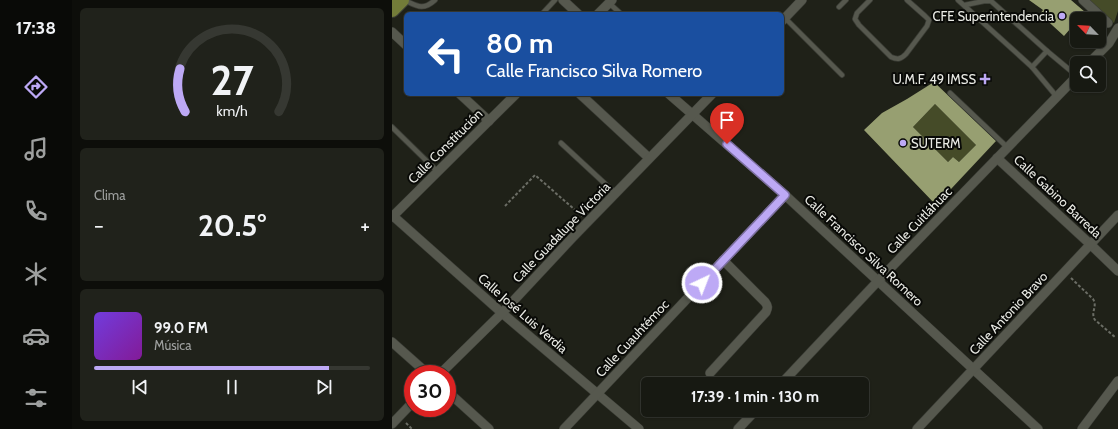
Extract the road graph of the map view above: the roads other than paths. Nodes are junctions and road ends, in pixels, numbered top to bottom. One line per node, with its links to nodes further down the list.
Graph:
1 (403, 0): 2 (lane); 14 (main road)
2 (435, 0)
3 (555, 0): 15 (lane)
4 (563, 0): 16 (street)
5 (802, 0): 19 (street)
6 (846, 0): 13 (lane)
7 (870, 0): 8 (lane)
8 (907, 0)
9 (958, 0): 12 (lane)
10 (1083, 0): 21 (street)
11 (611, 2): 17 (street); 18 (lane)
12 (965, 5): 25 (lane); 27 (lane)
13 (839, 6)
14 (392, 10)
15 (544, 12)
16 (576, 12)
17 (600, 12)
18 (619, 12)
19 (784, 18)
20 (784, 20): 29 (lane)
21 (1108, 23)
22 (1118, 28): 26 (street)
23 (392, 32): 24 (street)
24 (404, 43)
25 (1048, 51): 27 (lane); 28 (lane)
26 (1096, 56)
27 (1032, 67): 37 (lane)
28 (1070, 70)
29 (842, 75)
30 (1070, 83): 37 (street, Calle Cuitláhuac)
31 (950, 93): 42 (lane)
32 (465, 96): 39 (street)
33 (514, 96): 39 (street, Calle Constitución)
34 (582, 96): 43 (street)
35 (671, 96): 38 (street, Calle Francisco Silva Romero)
36 (710, 96): 38 (street, Calle Guadalupe Victoria)
37 (1056, 97): 42 (street, Calle Cuitláhuac)
38 (692, 114): 43 (street, Calle Guadalupe Victoria); 47 (street, Calle Francisco Silva Romero)
39 (489, 121): 45 (street, Calle Constitución)
40 (392, 127): 45 (lane)
41 (561, 143): 46 (lane)
42 (1008, 148): 44 (street, Calle Cuitláhuac)
43 (649, 158): 46 (street, Calle Guadalupe Victoria)
44 (997, 158): 50 (street, Calle Gabino Barreda); 53 (street, Calle Cuitláhuac)
45 (438, 172): 49 (street, Calle Constitución)
46 (616, 193): 54 (street, Calle Guadalupe Victoria)
47 (785, 195): 51 (street, Calle Cuauhtémoc); 53 (street, Calle Francisco Silva Romero)
48 (1118, 215): 50 (street, Calle Antonio Bravo)
49 (392, 216): 54 (street, Calle José Luis Verdia)
50 (1090, 244): 52 (street, Calle Gabino Barreda); 58 (street, Calle Antonio Bravo)
51 (723, 260): 59 (street); 62 (street, Calle Cuauhtémoc)
52 (1118, 271)
53 (878, 281): 58 (street, Calle Francisco Silva Romero); 60 (street, Calle Cuitláhuac)
54 (502, 313): 57 (street, Calle Guadalupe Victoria); 62 (street, Calle José Luis Verdia)
55 (392, 342): 56 (street)
56 (418, 365)
57 (449, 365)
58 (973, 369): 71 (street, Calle Antonio Bravo); 72 (street, Calle Francisco Silva Romero)
59 (710, 372)
60 (788, 377)
61 (1118, 381): 73 (street)
62 (598, 393): 68 (street, Calle Cuauhtémoc); 69 (street, Calle José Luis Verdia)
63 (456, 399): 67 (street)
64 (404, 411): 66 (street)
65 (749, 417): 70 (street)
66 (392, 424)
67 (488, 429)
68 (564, 429)
69 (639, 429)
70 (738, 429)
71 (917, 429)
72 (1038, 429)
73 (1082, 429)

